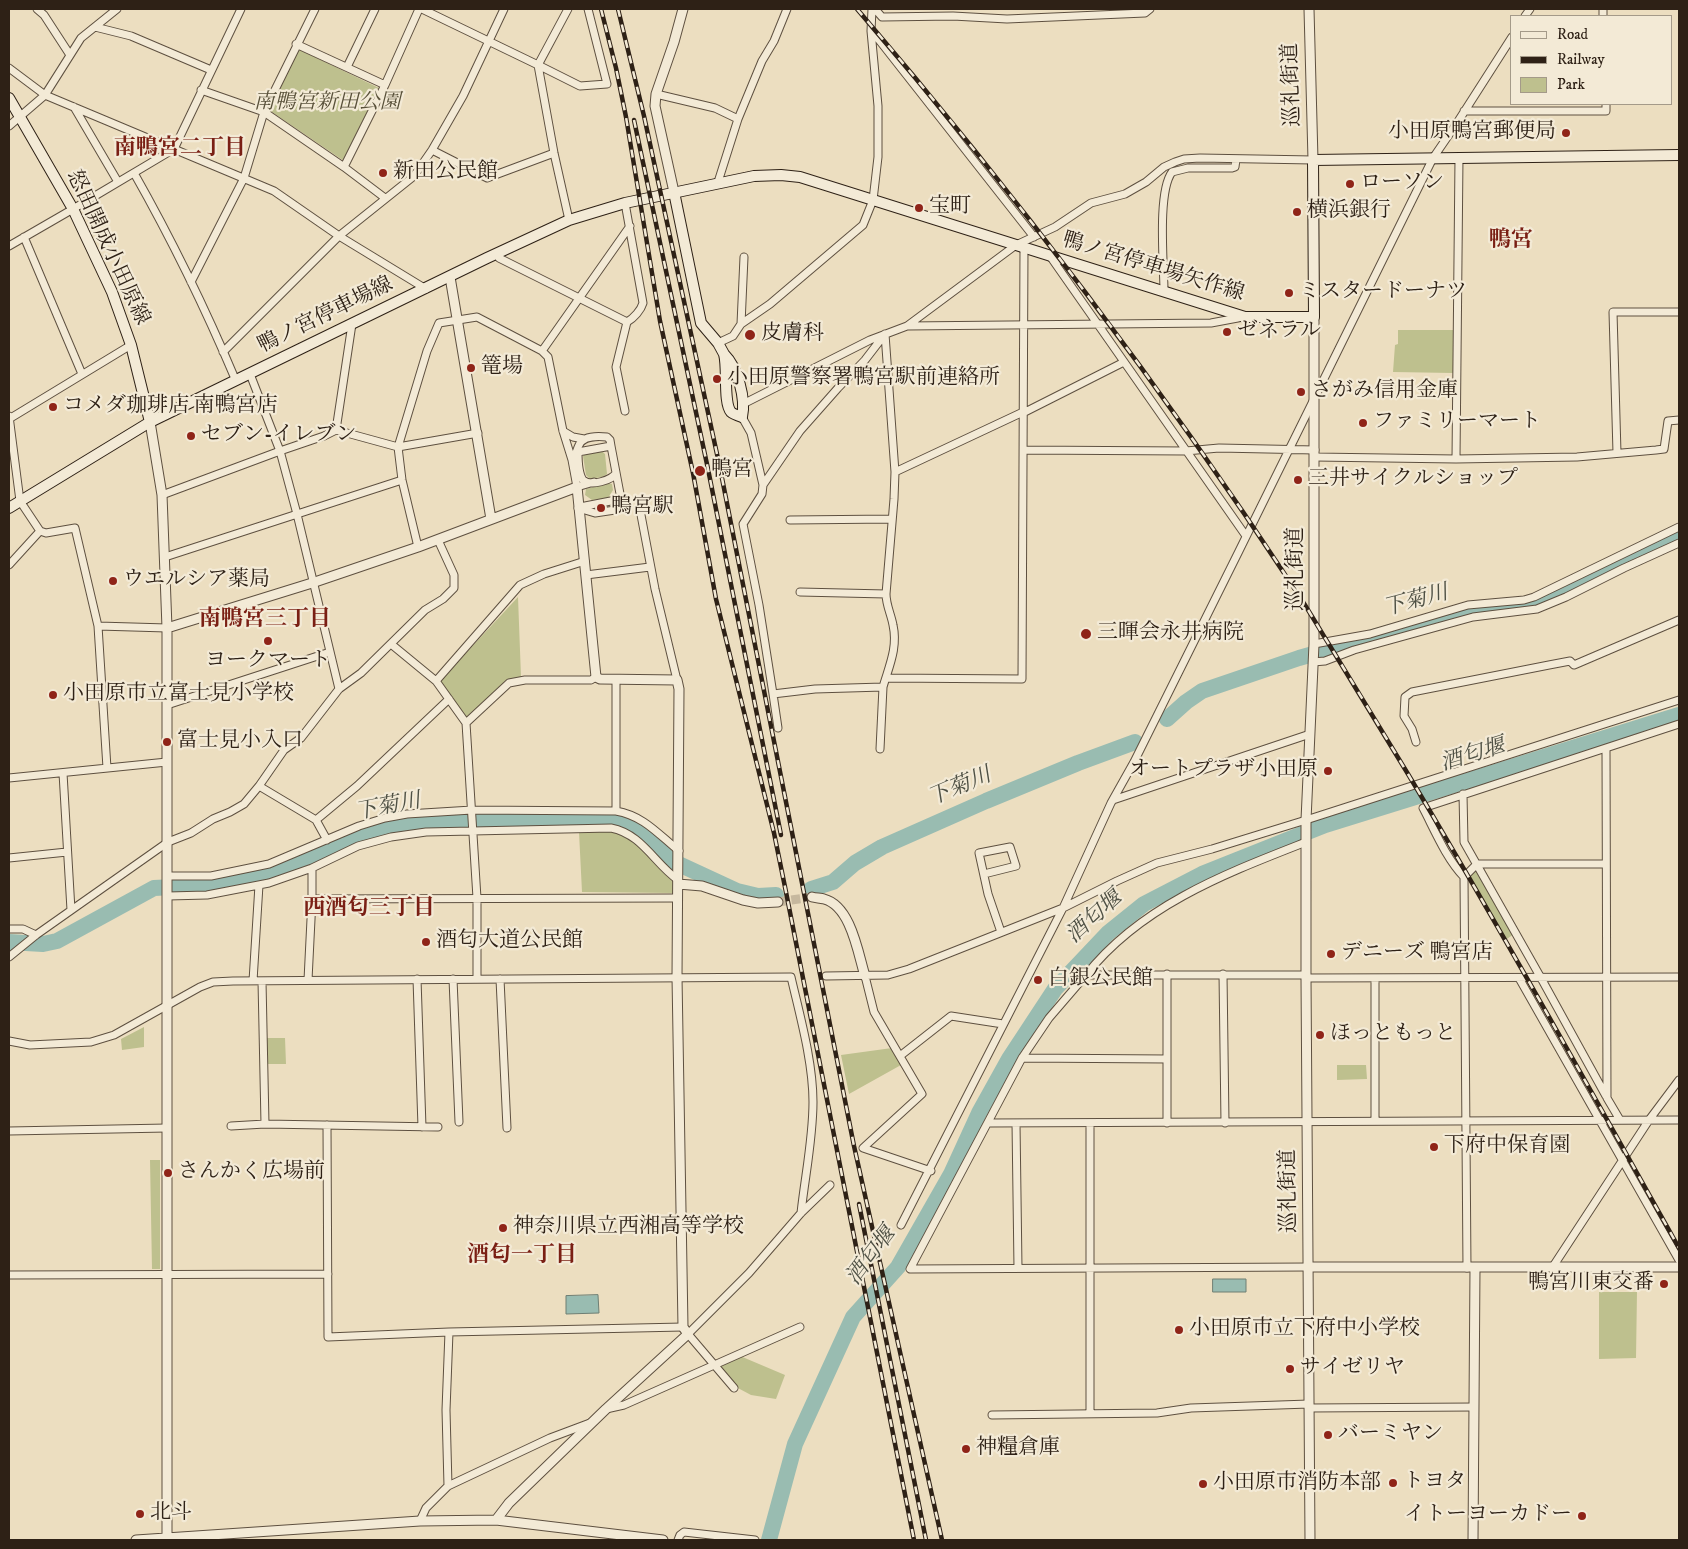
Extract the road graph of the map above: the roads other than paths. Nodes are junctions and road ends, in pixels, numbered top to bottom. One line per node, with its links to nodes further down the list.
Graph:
1 (37, 9): 20 (street)
2 (117, 9): 15 (street)
3 (241, 9): 24 (street)
4 (315, 9): 19 (street)
5 (375, 9): 22 (street)
6 (420, 9): 17 (street); 25 (street)
7 (504, 9): 17 (street)
8 (568, 9): 21 (street)
9 (588, 9): 21 (street)
10 (683, 9): 27 (street)
11 (787, 9): 35 (street)
12 (873, 9): 13 (street); 16 (street)
13 (1150, 9)
14 (1309, 9): 44 (street, 巡礼街道)
15 (95, 26): 20 (street); 24 (street)
16 (871, 31): 52 (street); 59 (street)
17 (489, 40): 21 (street); 38 (street)
18 (1510, 40): 32 (street)
19 (296, 44): 22 (street); 33 (street)
20 (70, 55): 28 (street)
21 (538, 64): 39 (street)
22 (347, 67): 25 (street)
23 (9, 68): 28 (street)
24 (211, 70): 26 (street)
25 (385, 85): 45 (street)
26 (201, 90): 33 (street); 37 (street)
27 (656, 94): 35 (street); 50 (street)
28 (45, 95): 31 (street); 34 (street)
29 (9, 98): 34 (main road, 怒田開成小田原線)
30 (1606, 105): 32 (street)
31 (74, 107): 37 (street); 48 (street)
32 (1464, 111): 41 (street)
33 (264, 112): 45 (street); 47 (street)
34 (20, 116): 36 (street); 54 (main road, 怒田開成小田原線)
35 (738, 119): 49 (street)
36 (9, 126)
37 (174, 148): 46 (street); 47 (street)
38 (432, 150): 39 (street); 51 (street)
39 (554, 153): 55 (street)
40 (1679, 155): 42 (main road)
41 (1433, 158): 42 (main road); 44 (main road); 90 (street)
42 (1459, 158): 111 (street)
43 (1236, 160): 44 (street); 59 (street); 68 (street)
44 (1313, 160): 72 (main road)
45 (344, 167): 51 (street)
46 (134, 173): 48 (street); 66 (street)
47 (244, 178): 57 (street); 66 (street)
48 (118, 182): 54 (street)
49 (718, 182): 50 (main road, 鴨ノ宮停車場矢作線); 52 (main road, 鴨ノ宮停車場矢作線)
50 (674, 192): 53 (main road, 鴨ノ宮停車場線); 81 (main road)
51 (385, 198): 57 (street)
52 (873, 200): 61 (main road, 鴨ノ宮停車場矢作線); 76 (street)
53 (625, 203): 55 (main road, 鴨ノ宮停車場線); 56 (street)
54 (73, 210): 58 (street); 82 (main road, 怒田開成小田原線)
55 (569, 220): 62 (main road, 鴨ノ宮停車場線)
56 (630, 226): 69 (street); 74 (street)
57 (339, 236): 67 (street); 84 (street)
58 (24, 237): 60 (street); 87 (street)
59 (1034, 237): 61 (street)
60 (9, 246)
61 (1020, 246): 64 (main road, 鴨ノ宮停車場矢作線); 77 (street); 79 (street)
62 (498, 253): 65 (main road, 鴨ノ宮停車場線); 69 (street)
63 (744, 256): 76 (street)
64 (1050, 256): 68 (main road, 鴨ノ宮停車場矢作線); 78 (street)
65 (450, 277): 67 (main road, 鴨ノ宮停車場線); 73 (street)
66 (191, 282): 84 (street)
67 (426, 289): 75 (main road, 鴨ノ宮停車場線)
68 (1164, 292): 71 (main road, 鴨ノ宮停車場矢作線)
69 (578, 298): 74 (street); 83 (street)
70 (1679, 312): 109 (street)
71 (1245, 317): 72 (main road, 鴨ノ宮停車場矢作線); 78 (street)
72 (1314, 318): 90 (street, 巡礼街道)
73 (458, 320): 83 (street); 100 (street); 103 (street)
74 (627, 322): 92 (street)
75 (352, 324): 88 (main road, 鴨ノ宮停車場線); 98 (street)
76 (741, 324): 81 (street)
77 (1024, 324): 78 (street); 79 (street); 93 (street)
78 (1097, 324): 86 (street)
79 (907, 326): 80 (street)
80 (885, 334): 91 (street); 113 (street); 117 (street)
81 (718, 343): 85 (main road)
82 (131, 345): 87 (street); 97 (main road, 怒田開成小田原線)
83 (542, 351): 99 (street)
84 (224, 352): 89 (street)
85 (724, 354): 91 (main road); 94 (main road)
86 (1124, 362): 93 (street); 107 (street)
87 (82, 374): 95 (street)
88 (250, 374): 89 (main road, 鴨ノ宮停車場線); 106 (street)
89 (236, 381): 97 (main road, 鴨ノ宮停車場線)
90 (1315, 398): 105 (street); 110 (street, 巡礼街道)
91 (743, 404): 94 (main road)
92 (625, 410)
93 (1023, 412): 104 (street); 113 (street)
94 (742, 417): 117 (street)
95 (9, 418): 120 (street)
96 (1679, 420): 109 (street)
97 (150, 422): 119 (street); 120 (main road, 鴨ノ宮停車場線)
98 (336, 430): 103 (street); 106 (street)
99 (563, 431): 101 (street); 112 (street)
100 (478, 433): 103 (street); 126 (street)
101 (584, 439): 102 (street); 108 (street)
102 (611, 446): 108 (street); 114 (street)
103 (398, 447): 115 (street)
104 (1024, 450): 107 (street); 149 (street)
105 (1289, 450): 107 (street); 110 (street); 130 (street)
106 (280, 451): 119 (street); 123 (street)
107 (1186, 451): 130 (street)
108 (578, 452): 112 (street); 116 (street)
109 (1617, 453): 111 (street)
110 (1315, 454): 111 (street); 147 (street, 巡礼街道)
111 (1456, 459)
112 (572, 460): 118 (street)
113 (895, 472): 125 (street)
114 (616, 473): 116 (street); 122 (street)
115 (402, 480): 123 (street); 133 (street)
116 (594, 482): 118 (street)
117 (763, 485): 155 (street)
118 (577, 487): 122 (street); 126 (street)
119 (162, 495): 134 (street)
120 (20, 501): 121 (main road, 鴨ノ宮停車場線); 129 (street)
121 (9, 508)
122 (578, 508): 135 (street)
123 (297, 514): 134 (street); 139 (street)
124 (641, 515): 137 (street)
125 (892, 519): 127 (street); 141 (street)
126 (491, 520): 131 (street)
127 (790, 520)
128 (1679, 527): 147 (street)
129 (40, 532): 136 (street); 143 (street)
130 (1246, 536): 172 (street)
131 (438, 540): 133 (street); 145 (street)
132 (1679, 543): 147 (street)
133 (418, 547): 139 (street)
134 (165, 557): 144 (street)
135 (585, 561): 138 (street); 152 (street)
136 (9, 565)
137 (650, 566): 138 (street); 151 (street)
138 (586, 575): 148 (street)
139 (312, 583): 144 (street); 146 (street)
140 (800, 592): 141 (street)
141 (886, 594): 149 (street)
142 (1679, 620): 163 (street)
143 (98, 626): 144 (street); 167 (street)
144 (167, 628): 158 (street)
145 (391, 644): 152 (street); 154 (street)
146 (330, 652): 154 (street); 158 (street)
147 (1314, 653): 162 (street, 巡礼街道)
148 (596, 677): 150 (street); 159 (street)
149 (886, 678): 153 (street)
150 (616, 679): 151 (street); 174 (street)
151 (677, 680): 182 (street)
152 (436, 681): 156 (street)
153 (884, 687): 155 (street); 164 (street)
154 (339, 689): 170 (street)
155 (773, 694): 161 (street)
156 (448, 700): 159 (street); 175 (street)
157 (1679, 700): 176 (street)
158 (167, 705): 166 (street)
159 (466, 723): 173 (street)
160 (1679, 724): 165 (street)
161 (778, 728)
162 (1310, 734): 172 (street); 176 (street, 巡礼街道)
163 (1416, 742)
164 (880, 749)
165 (1606, 749): 171 (street); 185 (street)
166 (167, 762): 167 (street); 179 (street)
167 (107, 768): 168 (street)
168 (62, 773): 169 (street); 181 (street)
169 (9, 778)
170 (259, 786): 175 (street); 179 (street)
171 (1463, 794): 184 (street); 188 (street)
172 (1113, 800): 198 (street)
173 (472, 810): 174 (street); 177 (street); 178 (street)
174 (616, 811): 182 (street)
175 (316, 820): 178 (street)
176 (1306, 820): 180 (street, 巡礼街道); 198 (street)
177 (473, 832): 186 (street); 190 (street); 194 (street)
178 (327, 840): 189 (street)
179 (168, 842): 189 (street); 199 (street)
180 (1306, 842): 207 (street); 210 (street, 巡礼街道)
181 (67, 852): 183 (street); 199 (street)
182 (679, 853): 190 (street)
183 (9, 858)
184 (1477, 864): 185 (street); 188 (street); 216 (street)
185 (1605, 864): 217 (street)
186 (312, 868): 191 (street); 196 (street)
187 (984, 874): 187 (street); 201 (street)
188 (1464, 877): 214 (street)
189 (168, 878): 192 (street)
190 (678, 879): 195 (street); 197 (street)
191 (259, 885): 192 (street); 223 (street)
192 (168, 895): 225 (street)
193 (812, 897): 209 (street)
194 (477, 898): 195 (street); 196 (street); 219 (street)
195 (678, 898): 211 (street)
196 (312, 899): 221 (street)
197 (778, 902)
198 (1064, 908): 201 (street); 226 (street)
199 (71, 910): 202 (street)
200 (9, 929): 202 (street)
201 (1001, 932): 209 (street)
202 (36, 935): 203 (street)
203 (12, 952): 204 (street)
204 (9, 957)
205 (1167, 974): 206 (street); 207 (street); 230 (street)
206 (1223, 974): 210 (street); 245 (street)
207 (1086, 975): 229 (street)
208 (826, 976): 209 (street)
209 (865, 976): 228 (street)
210 (1306, 976): 213 (street); 240 (street, 巡礼街道)
211 (677, 977): 220 (street); 257 (street); 270 (street)
212 (1679, 977): 217 (street)
213 (1375, 978): 214 (street); 237 (street)
214 (1464, 978): 215 (street); 238 (street)
215 (1520, 978): 216 (street); 233 (street)
216 (1541, 978): 217 (street); 232 (street)
217 (1606, 978): 232 (street)
218 (453, 979): 219 (street); 222 (street); 239 (street)
219 (477, 979): 220 (street)
220 (500, 979): 252 (street)
221 (308, 980): 222 (street); 224 (street)
222 (417, 980): 249 (street)
223 (254, 981): 224 (street); 225 (street)
224 (262, 981): 246 (street)
225 (167, 1004): 227 (street); 251 (street)
226 (1003, 1024): 228 (street); 255 (street)
227 (9, 1041)
228 (900, 1056): 255 (street)
229 (1022, 1058): 230 (street); 241 (street)
230 (1167, 1059): 244 (street)
231 (1679, 1080): 235 (street)
232 (1607, 1098): 234 (street)
233 (1600, 1120): 234 (street); 238 (street); 254 (street)
234 (1620, 1120): 235 (street)
235 (1649, 1120): 236 (street); 254 (street)
236 (1679, 1120)
237 (1375, 1121): 238 (street); 240 (street)
238 (1465, 1121): 264 (street)
239 (459, 1122)
240 (1306, 1122): 245 (street); 260 (street, 巡礼街道)
241 (989, 1123): 242 (street); 262 (street)
242 (1016, 1123): 243 (street); 262 (street)
243 (1090, 1123): 244 (street); 263 (street)
244 (1167, 1123): 245 (street)
245 (1225, 1123)
246 (265, 1124): 247 (street); 248 (street)
247 (327, 1125): 249 (street); 266 (street)
248 (231, 1126)
249 (422, 1127): 250 (street)
250 (438, 1127)
251 (167, 1128): 253 (street); 268 (street)
252 (507, 1128)
253 (9, 1131)
254 (1623, 1159): 259 (street); 265 (street)
255 (931, 1170): 258 (street)
256 (830, 1185): 257 (street)
257 (801, 1213): 270 (street)
258 (902, 1225)
259 (1679, 1260)
260 (1308, 1267): 263 (street); 264 (street); 274 (street, 巡礼街道)
261 (1679, 1267): 265 (street)
262 (1018, 1268): 263 (street)
263 (1090, 1268): 277 (street)
264 (1471, 1268): 265 (street); 275 (street)
265 (1552, 1268)
266 (328, 1274): 268 (street); 271 (street)
267 (9, 1275): 268 (street)
268 (167, 1275): 283 (street)
269 (800, 1327): 272 (street)
270 (686, 1331): 271 (street); 272 (street); 276 (street)
271 (449, 1332): 280 (street)
272 (714, 1366): 273 (street); 276 (street)
273 (734, 1388)
274 (1309, 1406): 275 (street); 277 (street); 288 (street, 巡礼街道)
275 (1474, 1406): 289 (street)
276 (606, 1409): 279 (street)
277 (1090, 1414): 278 (street)
278 (992, 1415)
279 (593, 1422): 280 (street); 281 (street)
280 (448, 1486): 282 (street)
281 (496, 1520): 282 (street); 285 (street)
282 (420, 1521): 283 (street)
283 (167, 1538): 284 (street)
284 (136, 1540)
285 (663, 1540)
286 (678, 1540): 287 (street)
287 (755, 1540)
288 (1310, 1540)
289 (1473, 1540)

